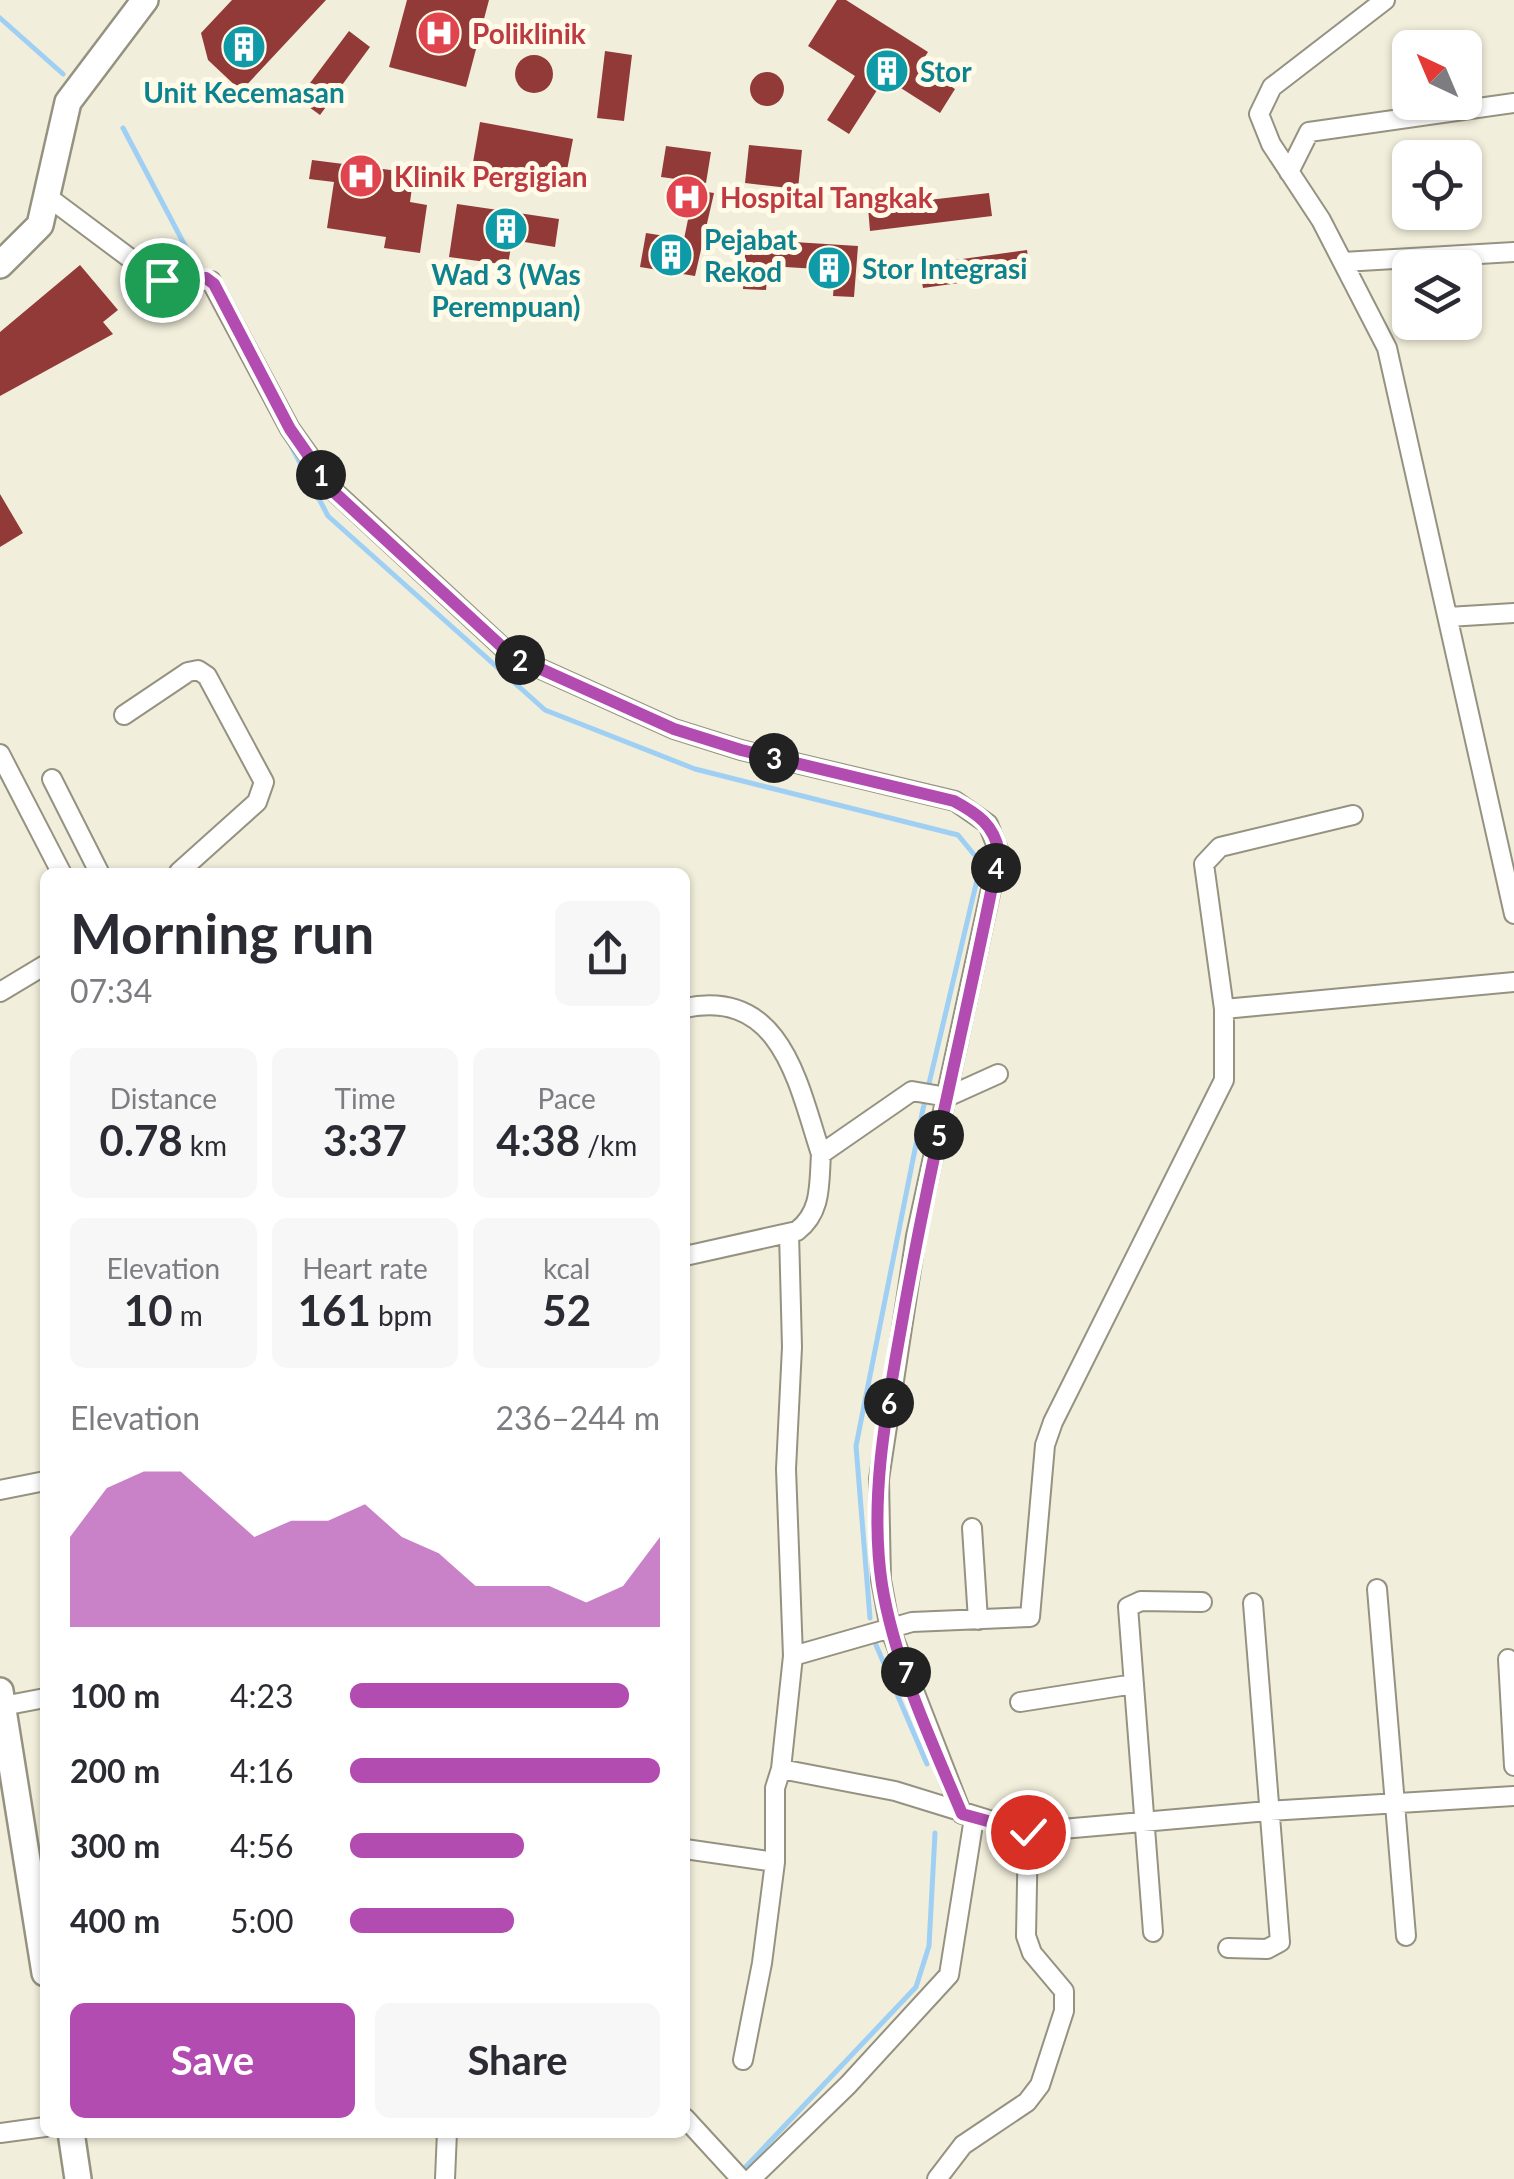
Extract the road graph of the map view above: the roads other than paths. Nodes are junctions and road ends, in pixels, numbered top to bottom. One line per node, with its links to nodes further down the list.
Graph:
1 (145, 0): 5 (street)
2 (1385, 0): 4 (street)
3 (1514, 104): 4 (street)
4 (1290, 172): 7 (street)
5 (48, 197): 8 (street); 25 (street)
6 (1514, 252): 7 (street)
7 (1343, 262): 10 (street)
8 (0, 265)
9 (1514, 613): 10 (street)
10 (1448, 617): 18 (street)
11 (124, 715): 17 (street)
12 (0, 754): 15 (street)
13 (52, 780): 16 (street)
14 (1354, 815): 23 (street)
15 (59, 868)
16 (96, 868)
17 (183, 868)
18 (1514, 914)
19 (40, 973): 21 (street)
20 (1514, 982): 23 (street)
21 (0, 992)
22 (690, 1008): 26 (street)
23 (1224, 1010): 35 (street)
24 (998, 1074): 25 (street)
25 (944, 1096): 26 (street); 36 (street)
26 (821, 1154): 27 (street)
27 (790, 1233): 28 (street); 37 (street)
28 (690, 1255)
29 (40, 1482): 30 (street)
30 (0, 1490)
31 (972, 1528): 35 (street)
32 (1377, 1589): 46 (street)
33 (1202, 1602): 39 (street)
34 (1252, 1603): 48 (street)
35 (978, 1620): 36 (street)
36 (890, 1629): 37 (street); 49 (street)
37 (793, 1656): 44 (street)
38 (1508, 1659): 43 (street)
39 (1134, 1684): 42 (street); 50 (street)
40 (1, 1698): 41 (street); 47 (street)
41 (40, 1698)
42 (1020, 1702)
43 (1514, 1766)
44 (782, 1769): 49 (street); 53 (street)
45 (1514, 1796): 46 (street)
46 (1392, 1803): 48 (street); 55 (street)
47 (8, 1806): 57 (street)
48 (1268, 1811): 50 (street); 56 (street)
49 (968, 1816): 51 (street); 67 (street)
50 (1144, 1821): 51 (street); 54 (street)
51 (1028, 1832): 68 (street)
52 (690, 1851): 53 (street)
53 (775, 1862): 58 (street)
54 (1153, 1932)
55 (1406, 1936)
56 (1228, 1948)
57 (40, 1950)
58 (743, 2060)
59 (690, 2123): 66 (street)
60 (40, 2128): 61 (street)
61 (0, 2134)
62 (72, 2138): 64 (street)
63 (447, 2138): 65 (street)
64 (78, 2179)
65 (445, 2179)
66 (741, 2179)
67 (751, 2179)
68 (937, 2179)

